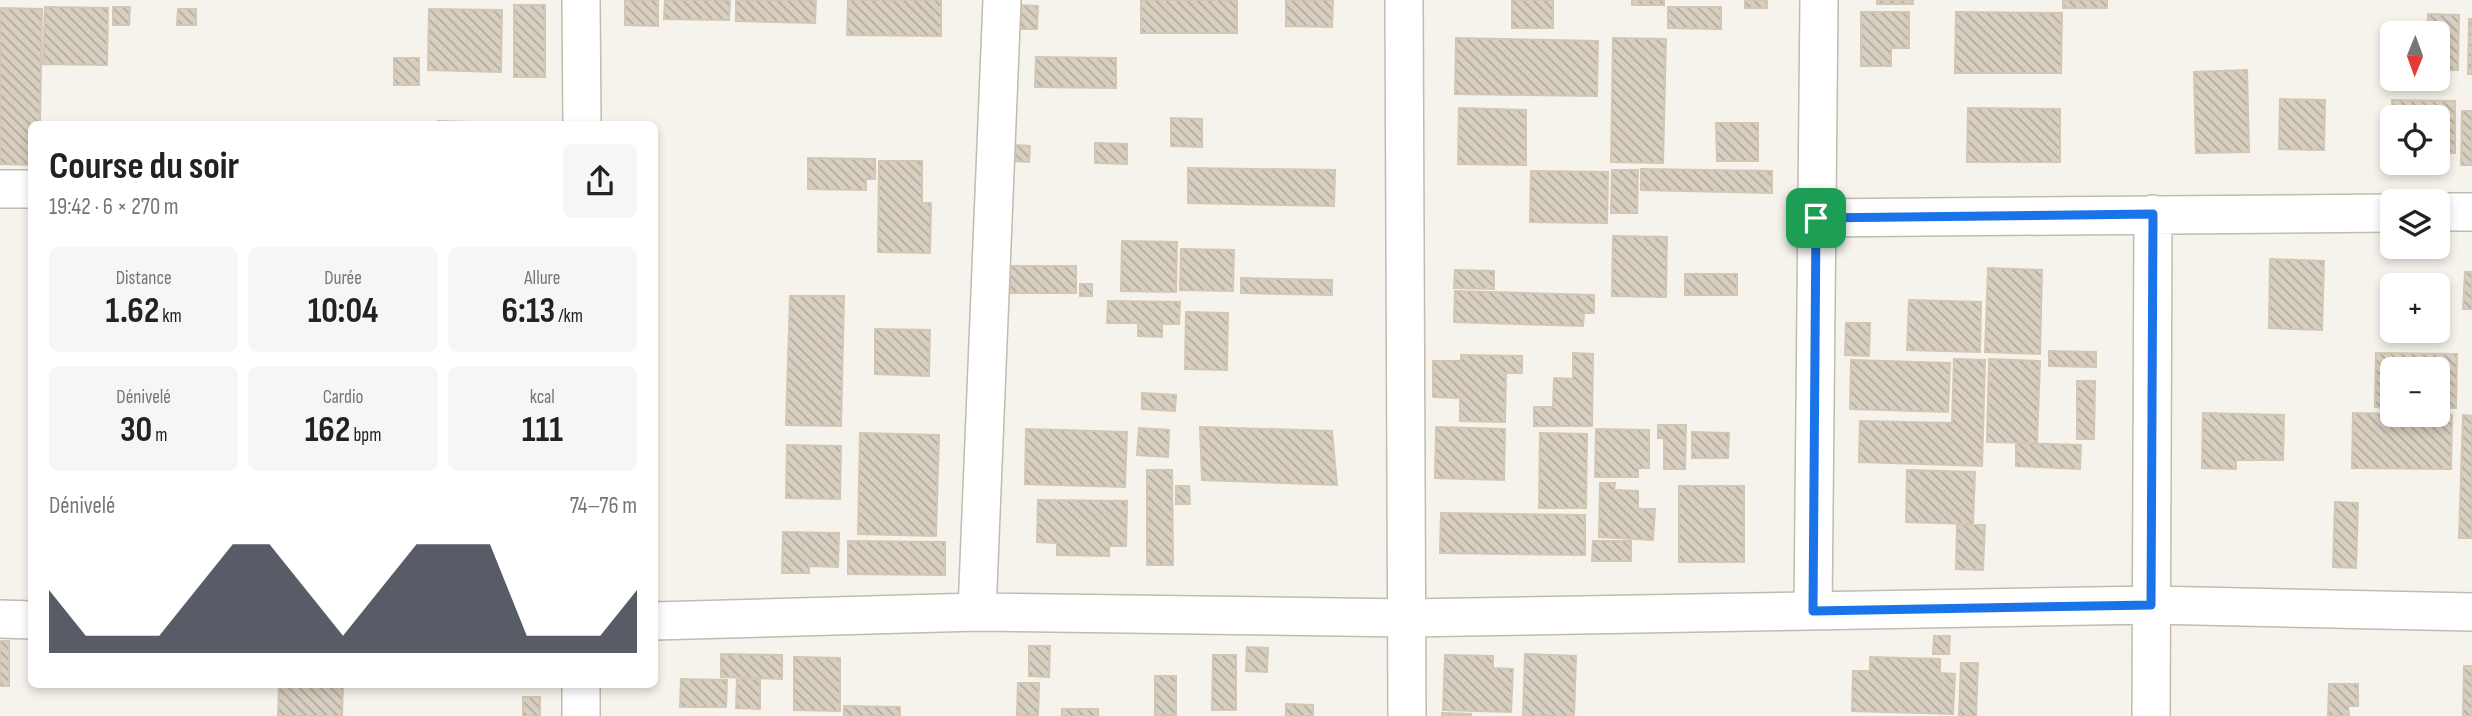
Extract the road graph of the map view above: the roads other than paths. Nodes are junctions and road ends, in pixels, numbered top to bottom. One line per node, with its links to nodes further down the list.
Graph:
1 (582, 0): 5 (street)
2 (1002, 0): 15 (street)
3 (1404, 0): 17 (street)
4 (1819, 0): 12 (street)
5 (582, 121)
6 (0, 189): 7 (street)
7 (28, 189)
8 (2450, 212): 9 (street)
9 (2472, 212)
10 (2380, 213): 11 (street)
11 (2153, 214): 12 (street); 13 (street)
12 (1816, 218): 14 (street)
13 (2151, 605): 14 (street); 16 (street); 24 (street)
14 (1813, 611): 17 (street)
15 (977, 612): 17 (street); 20 (street)
16 (2472, 612)
17 (1407, 618): 23 (street)
18 (0, 619): 19 (street)
19 (28, 620)
20 (658, 621)
21 (581, 688): 22 (street)
22 (581, 716)
23 (1407, 716)
24 (2151, 716)

